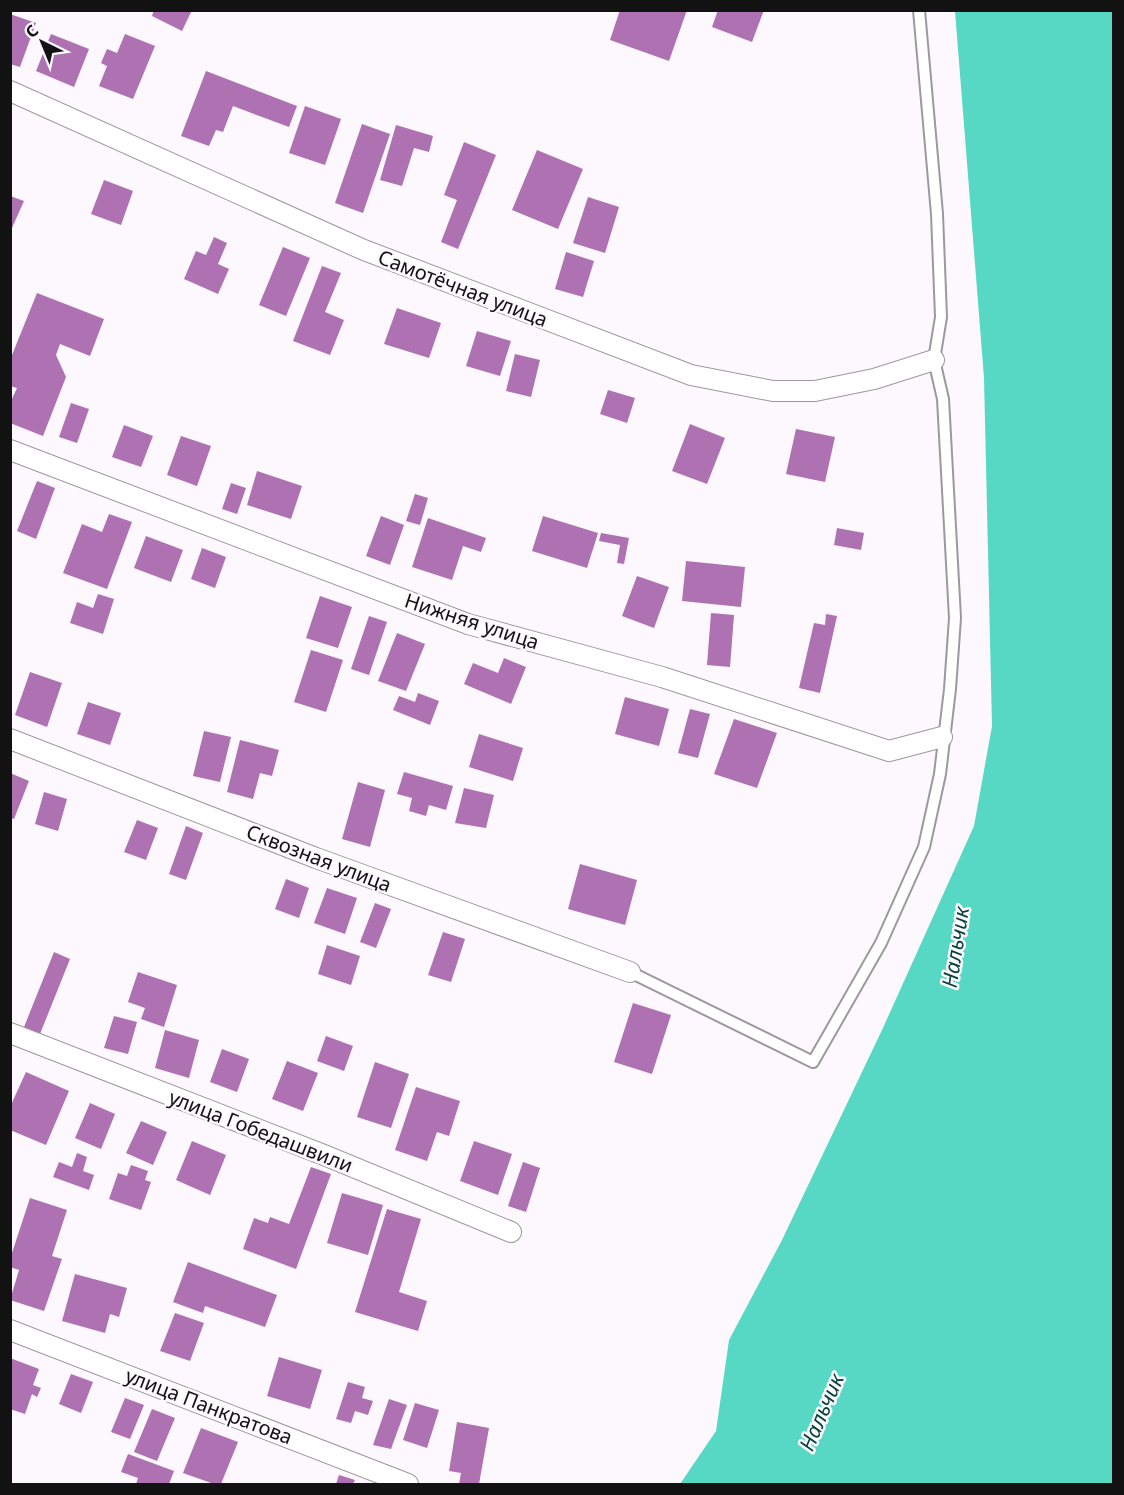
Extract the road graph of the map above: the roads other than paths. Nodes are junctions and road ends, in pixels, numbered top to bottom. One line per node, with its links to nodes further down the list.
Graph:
1 (919, 10): 3 (lane)
2 (10, 91): 3 (street, Самотёчная улица)
3 (934, 360): 5 (lane)
4 (10, 450): 5 (street, Нижняя улица)
5 (942, 738): 7 (lane)
6 (10, 739): 7 (street, Сквозная улица)
7 (630, 972)
8 (10, 1033): 9 (street, улица Гобедашвили)
9 (511, 1232)
10 (10, 1330): 11 (street, улица Панкратова)
11 (408, 1485)

